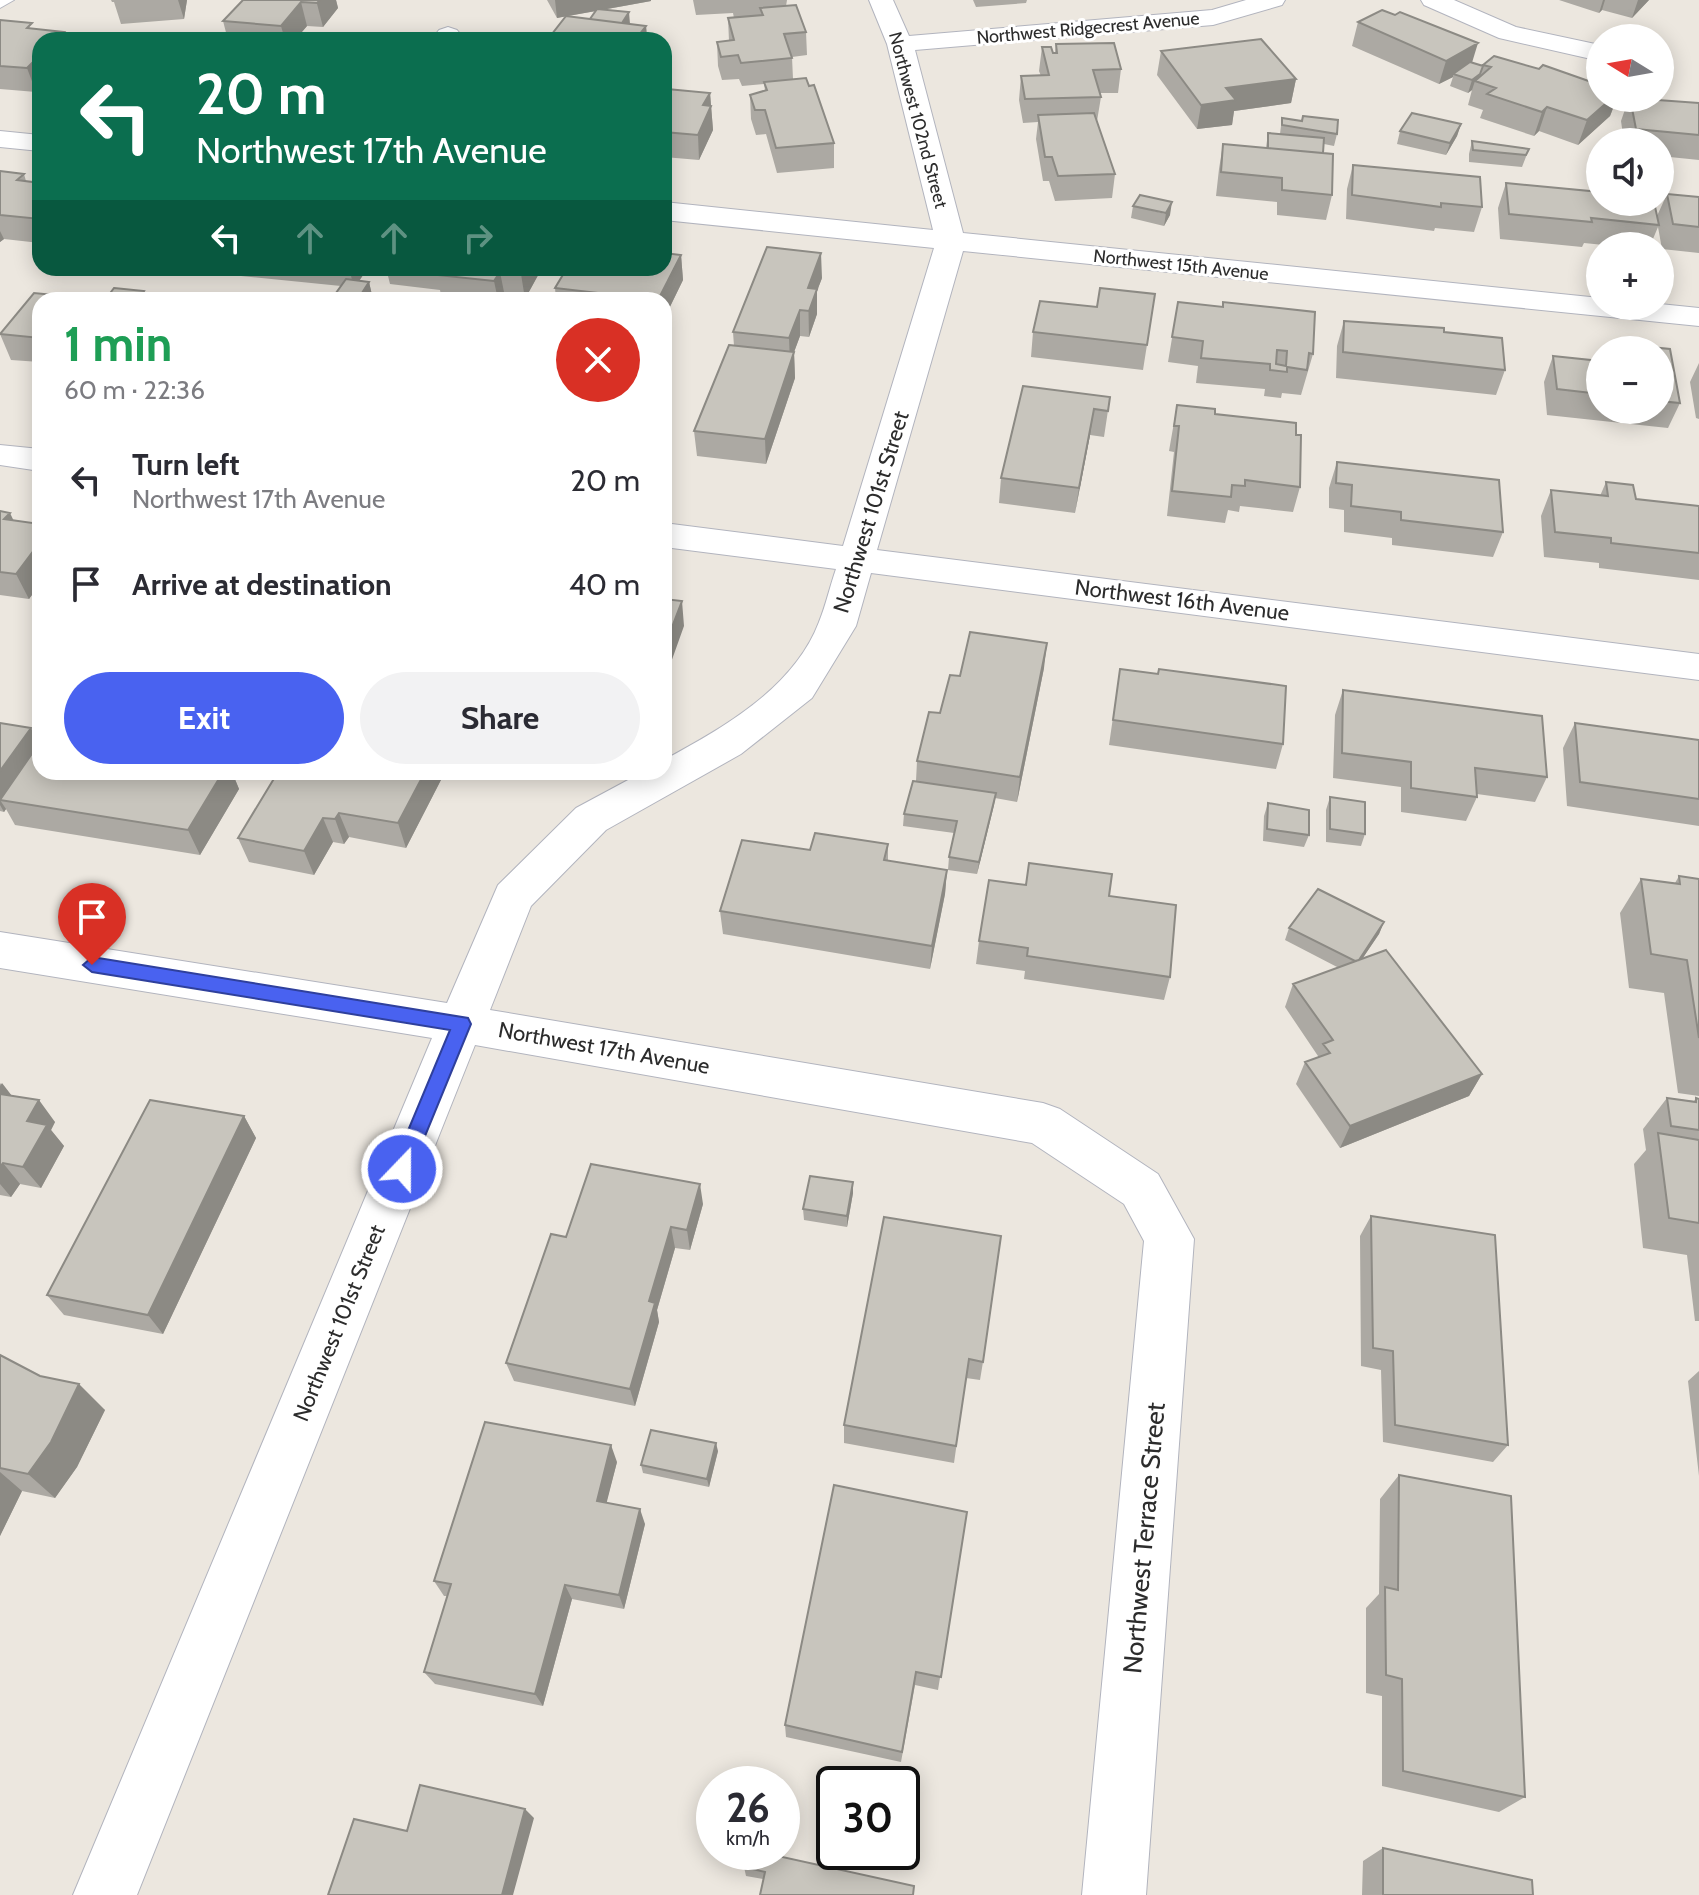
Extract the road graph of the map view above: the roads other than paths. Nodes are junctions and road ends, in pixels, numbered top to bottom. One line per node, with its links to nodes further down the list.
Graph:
1 (881, 0): 4 (street, Northwest 102nd Street)
2 (1273, 0): 4 (street, Northwest Ridgecrest Avenue)
3 (1433, 0): 5 (street)
4 (900, 44): 9 (street, Northwest 102nd Street)
5 (1586, 50)
6 (0, 139): 7 (street)
7 (32, 142)
8 (672, 212): 9 (street, Northwest 15th Avenue)
9 (951, 242): 10 (street, Northwest 15th Avenue); 14 (street, Northwest 101st Street)
10 (1699, 317)
11 (0, 455): 12 (street)
12 (32, 459)
13 (672, 536): 14 (street, Northwest 16th Avenue)
14 (856, 558): 15 (street, Northwest 16th Avenue); 16 (street, Northwest 101st Street)
15 (1699, 667)
16 (672, 774)
17 (662, 780): 19 (street, Northwest 101st Street)
18 (0, 950): 19 (street, Northwest 17th Avenue)
19 (462, 1024): 20 (street, Northwest 17th Avenue); 21 (street, Northwest 101st Street)
20 (1141, 1189): 22 (street, Northwest Terrace Street)
21 (105, 1895)
22 (1114, 1895)

